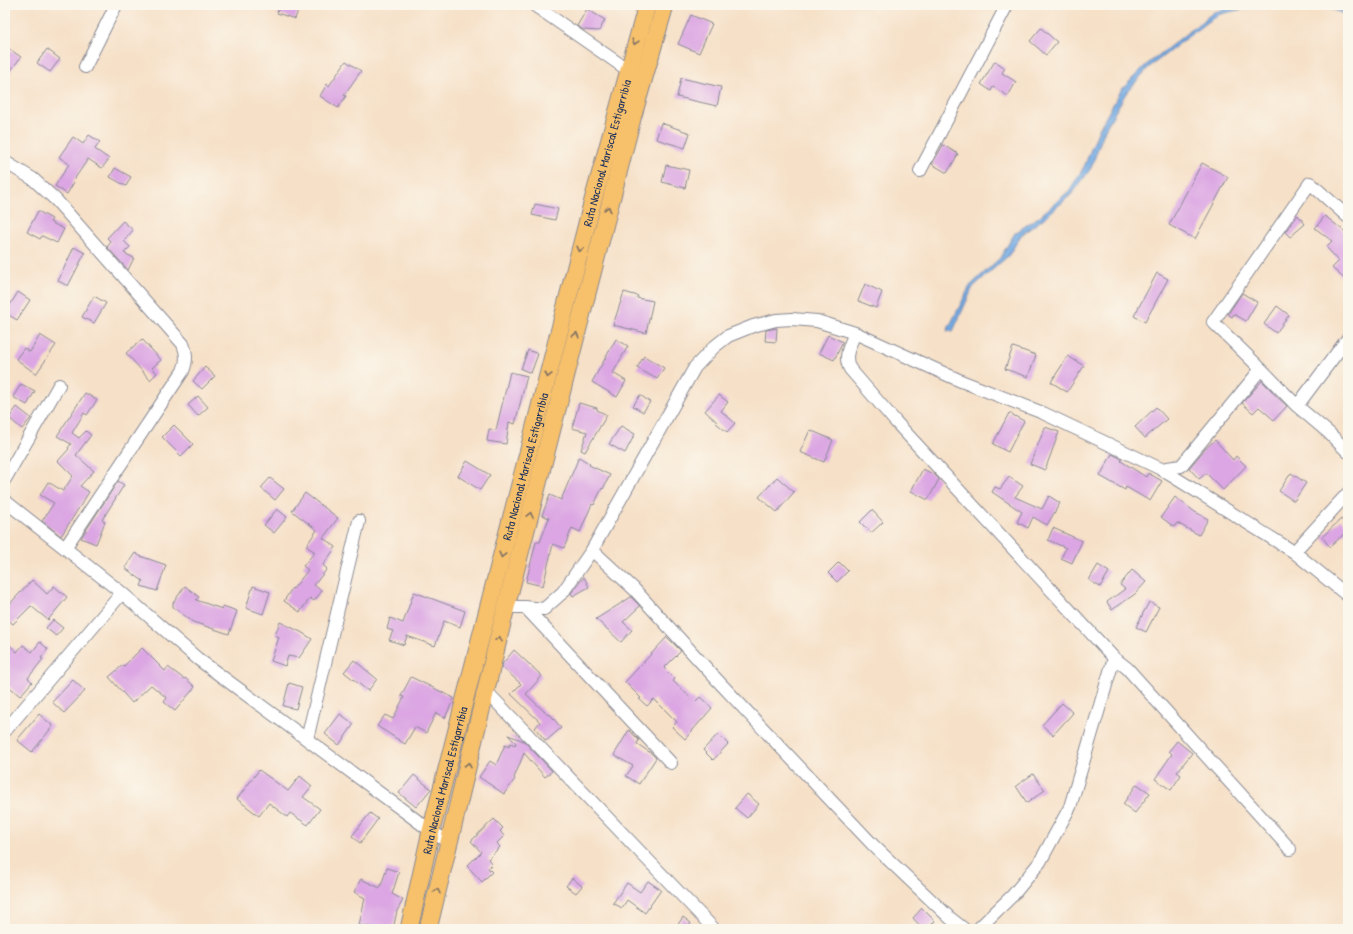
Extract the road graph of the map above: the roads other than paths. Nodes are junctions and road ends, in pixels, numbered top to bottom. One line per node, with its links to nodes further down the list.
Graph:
1 (116, 5): 6 (street)
2 (534, 5): 7 (street)
3 (647, 5): 7 (highway, Ruta Nacional Mariscal Estigarribia, one-way to 7)
4 (664, 5): 27 (highway, Ruta Nacional Mariscal Estigarribia, one-way to 4)
5 (1007, 5): 9 (street)
6 (85, 67)
7 (628, 70): 34 (highway, Ruta Nacional Mariscal Estigarribia, one-way to 34)
8 (5, 162): 22 (street)
9 (920, 171)
10 (1348, 217): 13 (street)
11 (855, 333): 17 (street); 23 (street); 29 (street)
12 (1348, 338): 15 (street)
13 (1261, 369): 15 (street); 17 (street)
14 (59, 384): 18 (street)
15 (1297, 406): 16 (street)
16 (1348, 452)
17 (1161, 469): 24 (street)
18 (5, 479)
19 (1348, 493): 24 (street)
20 (5, 501): 22 (street)
21 (359, 521): 32 (street)
22 (65, 548): 25 (street)
23 (592, 550): 28 (street); 40 (street)
24 (1294, 552): 26 (street)
25 (122, 593): 31 (street); 32 (street)
26 (1348, 596)
27 (506, 607): 28 (street); 30 (highway, Ruta Nacional Mariscal Estigarribia, one-way to 27)
28 (525, 607): 33 (street)
29 (1114, 658): 36 (street); 41 (street)
30 (486, 691): 35 (highway, Ruta Nacional Mariscal Estigarribia, one-way to 30); 39 (street)
31 (5, 731)
32 (307, 739): 34 (street)
33 (671, 763)
34 (431, 831): 35 (street); 37 (highway, Ruta Nacional Mariscal Estigarribia)
35 (448, 842): 38 (highway, Ruta Nacional Mariscal Estigarribia, one-way to 35)
36 (1290, 849)
37 (408, 929)
38 (428, 929)
39 (714, 929)
40 (964, 929)
41 (978, 929)

